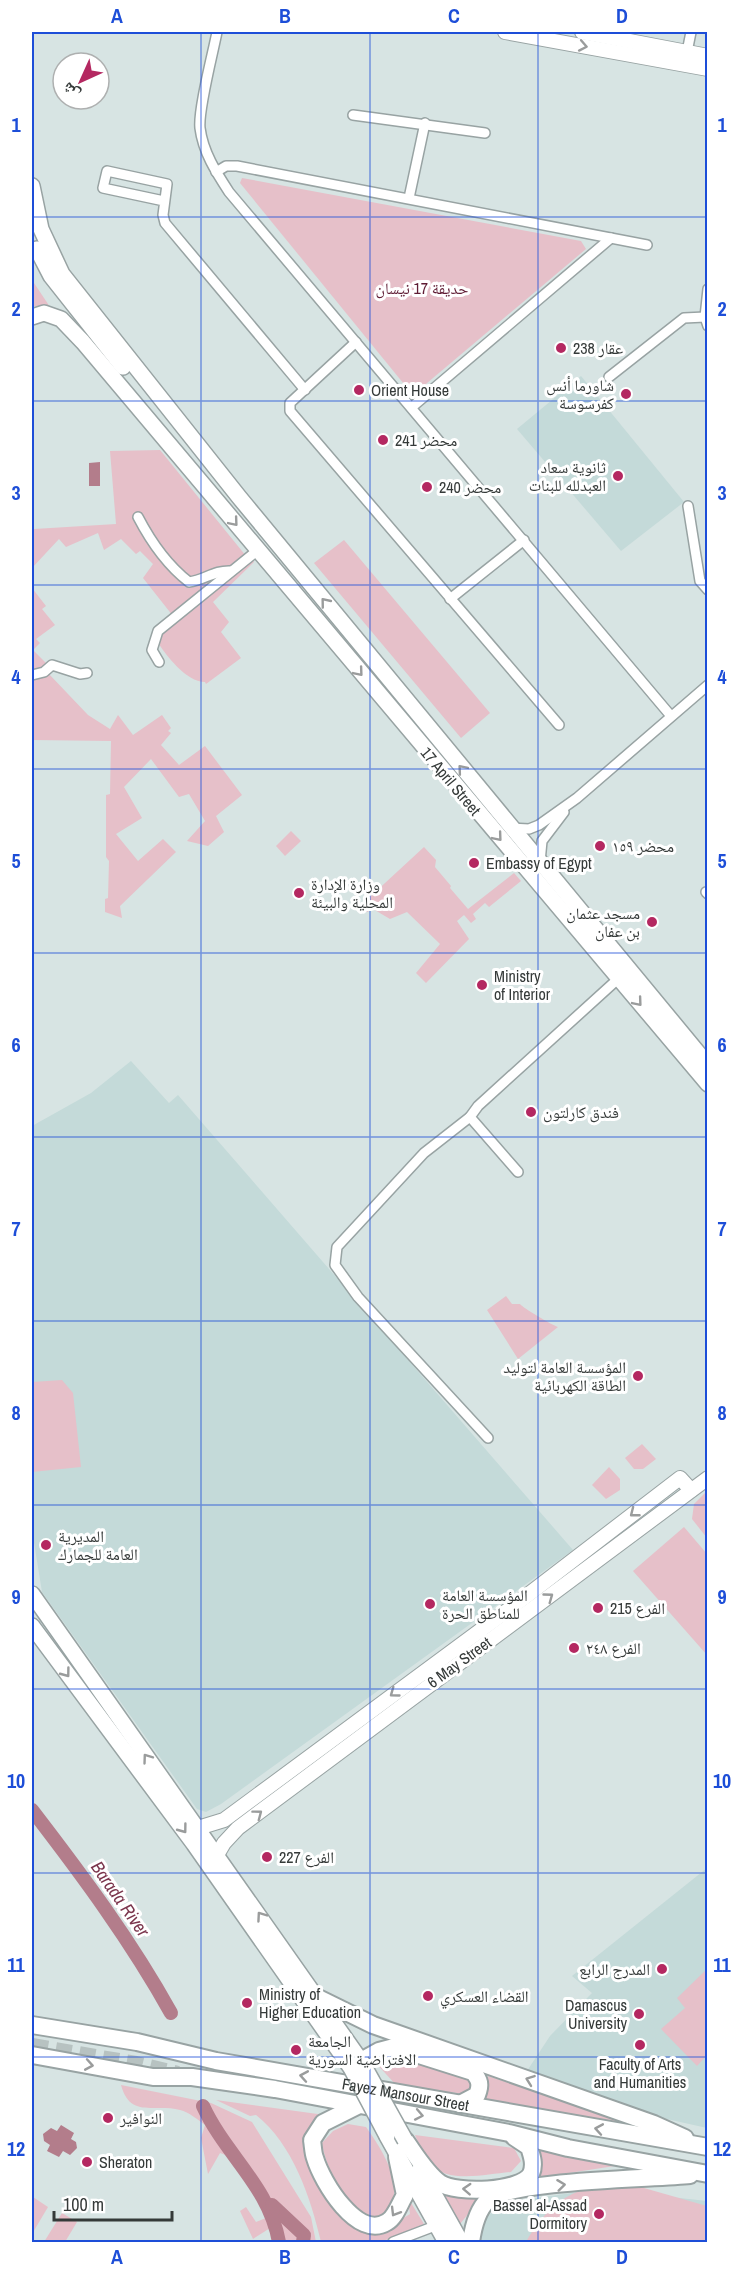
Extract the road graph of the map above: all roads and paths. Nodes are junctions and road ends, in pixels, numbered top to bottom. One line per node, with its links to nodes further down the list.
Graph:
1 (217, 32): 11 (street)
2 (505, 32): 6 (main road, one-way to 6)
3 (582, 32): 6 (main road)
4 (690, 32): 6 (street)
5 (708, 56): 6 (main road)
6 (686, 58): 7 (main road)
7 (708, 69)
8 (353, 115): 9 (street)
9 (425, 123): 10 (street); 13 (street)
10 (486, 133)
11 (216, 172): 13 (street); 21 (street)
12 (32, 186): 26 (main road)
13 (409, 198): 15 (street)
14 (164, 201): 14 (street); 23 (street)
15 (611, 238): 16 (street); 24 (street)
16 (646, 245)
17 (34, 254): 25 (main road); 26 (main road)
18 (708, 289): 20 (street)
19 (32, 317): 25 (main road)
20 (706, 321): 22 (street)
21 (356, 342): 23 (street); 24 (street)
22 (609, 377)
23 (305, 390): 33 (street)
24 (412, 407): 29 (street)
25 (196, 477): 30 (main road, 17 April Street, one-way to 30)
26 (239, 497): 38 (main road, 17 April Street, one-way to 26)
27 (688, 506): 32 (street)
28 (138, 517): 31 (street)
29 (524, 540): 33 (street); 40 (street)
30 (258, 550): 31 (street); 39 (main road, 17 April Street, one-way to 39)
31 (231, 571): 34 (street)
32 (708, 590)
33 (450, 599): 41 (street)
34 (159, 662)
35 (87, 672): 36 (street)
36 (32, 675)
37 (708, 685): 40 (street)
38 (400, 695): 39 (main road); 43 (main road, 17 April Street, one-way to 38)
39 (387, 707): 45 (main road, 17 April Street, one-way to 45)
40 (671, 717): 42 (street)
41 (559, 725)
42 (577, 798): 43 (street); 44 (street)
43 (510, 828): 44 (main road, 17 April Street)
44 (540, 862): 46 (main road, 17 April Street)
45 (619, 978): 46 (main road, 17 April Street, one-way to 46); 51 (street)
46 (682, 1044): 47 (main road); 48 (main road, 17 April Street); 49 (main road, 17 April Street); 50 (main road)
47 (708, 1059)
48 (708, 1065)
49 (708, 1084)
50 (708, 1093)
51 (470, 1117): 52 (street); 53 (street)
52 (518, 1172)
53 (488, 1438)
54 (708, 1478): 55 (main road, 6 May Street)
55 (691, 1490): 56 (main road, 6 May Street, one-way to 56); 57 (main road, 6 May Street)
56 (606, 1535): 57 (main road); 58 (main road, 6 May Street)
57 (614, 1547): 59 (main road, 6 May Street)
58 (569, 1563): 59 (main road); 61 (main road, 6 May Street)
59 (578, 1575): 61 (main road, 6 May Street, one-way to 59)
60 (32, 1594): 68 (main road, one-way to 60)
61 (520, 1609): 63 (main road, 6 May Street)
62 (32, 1626): 73 (main road, one-way to 73)
63 (419, 1683): 64 (main road, 6 May Street, one-way to 64); 65 (main road, 6 May Street)
64 (346, 1727): 65 (main road); 66 (main road, 6 May Street)
65 (355, 1740): 67 (main road, 6 May Street)
66 (270, 1785): 67 (main road); 68 (main road, 6 May Street)
67 (279, 1797): 69 (main road, 6 May Street, one-way to 67)
68 (198, 1828): 69 (main road)
69 (217, 1855): 70 (main road, one-way to 69)
70 (318, 1998): 73 (main road); 78 (highway, one-way to 70)
71 (32, 2025): 75 (highway, Fayez Mansour Street, one-way to 71)
72 (32, 2055): 74 (highway, Fayez Mansour Street, one-way to 74)
73 (356, 2064): 75 (highway); 77 (main road, bridge); 79 (main road, bridge)
74 (361, 2104): 76 (highway, Fayez Mansour Street, one-way to 76); 79 (highway, one-way to 74)
75 (460, 2104): 78 (highway, Fayez Mansour Street, one-way to 75)
76 (508, 2133): 77 (highway, one-way to 77); 80 (highway, Fayez Mansour Street)
77 (405, 2140): 84 (main road)
78 (705, 2147)
79 (398, 2157): 81 (main road)
80 (706, 2174): 85 (highway, one-way to 80)
81 (435, 2226): 82 (street); 83 (main road)
82 (393, 2242)
83 (446, 2242)
84 (461, 2242)
85 (471, 2242)

